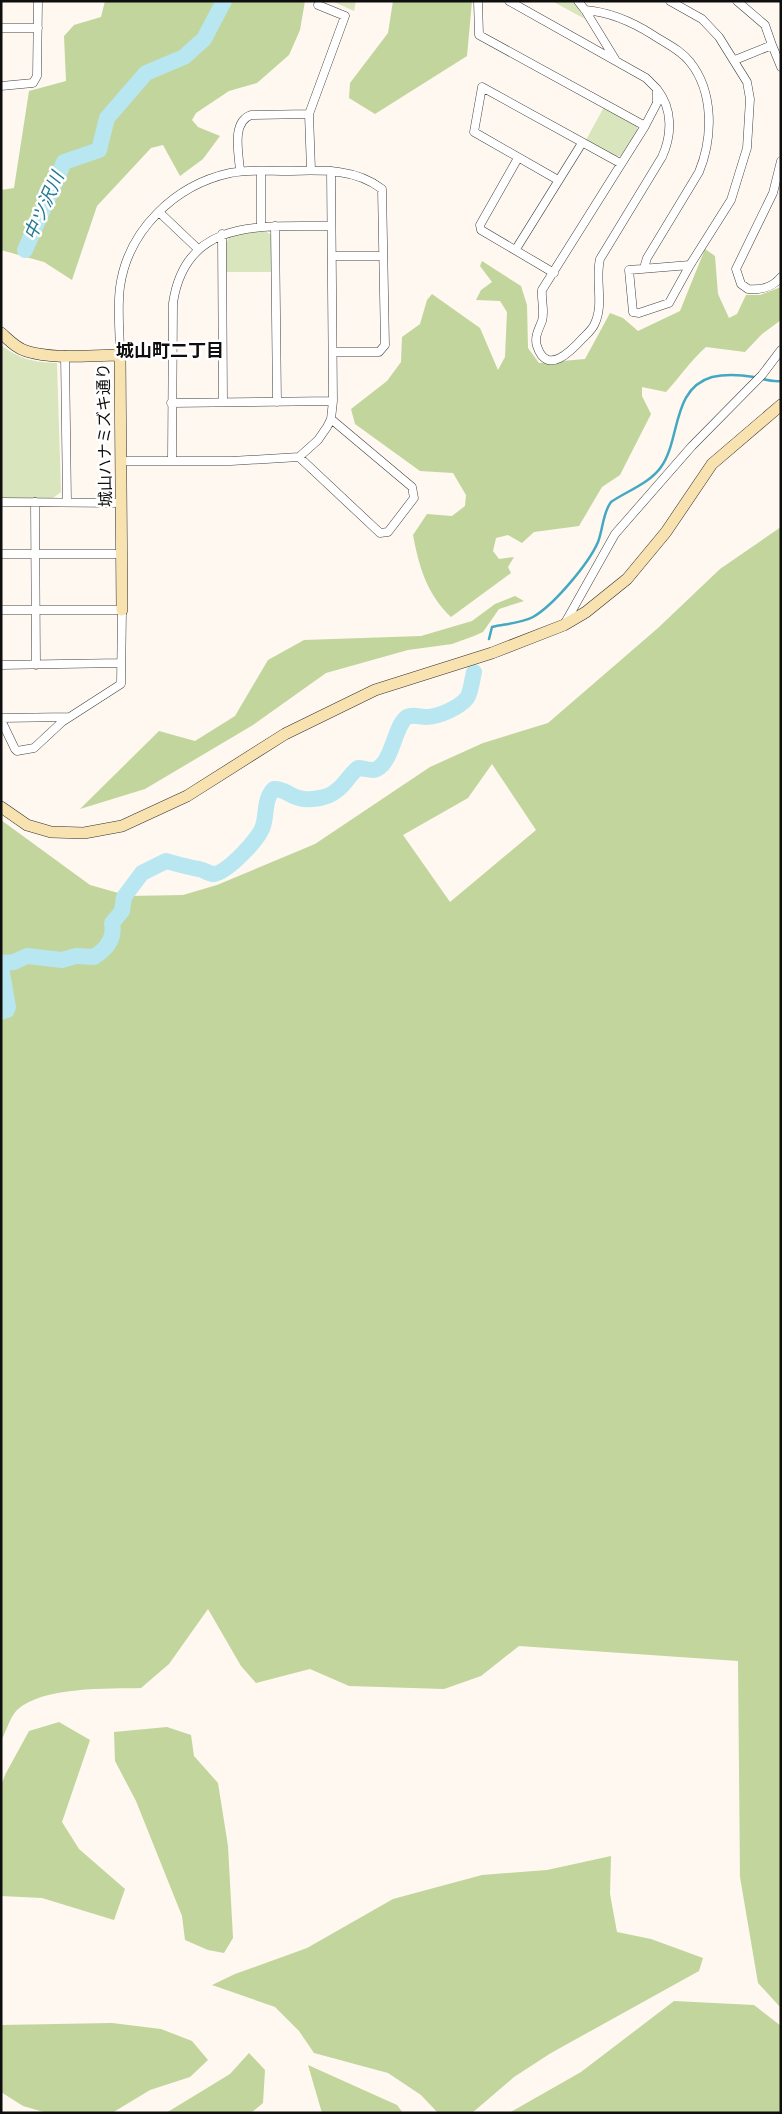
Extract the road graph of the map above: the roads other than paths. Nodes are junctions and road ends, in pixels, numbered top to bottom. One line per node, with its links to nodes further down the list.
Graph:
1 (38, 1): 10 (street)
2 (478, 1): 18 (street)
3 (509, 1): 13 (street)
4 (578, 1): 8 (street)
5 (670, 1): 12 (street)
6 (737, 1): 11 (street)
7 (318, 5): 17 (street)
8 (585, 10): 13 (street); 38 (street)
9 (1, 28): 10 (street)
10 (38, 28): 15 (street)
11 (772, 45): 12 (street); 14 (street)
12 (735, 60): 37 (street)
13 (616, 61): 16 (street)
14 (781, 66)
15 (1, 86)
16 (657, 89): 18 (street); 39 (street)
17 (309, 114): 23 (street); 26 (street)
18 (645, 126): 22 (street)
19 (582, 143): 20 (street); 22 (street); 27 (street)
20 (518, 158): 27 (street); 34 (street)
21 (781, 161): 40 (street)
22 (620, 162): 39 (street)
23 (311, 170): 24 (street); 25 (street)
24 (261, 171): 26 (street); 29 (street)
25 (331, 171): 31 (street); 36 (street)
26 (240, 172): 28 (street)
27 (558, 180): 34 (street)
28 (159, 212): 33 (street); 45 (street)
29 (261, 226): 30 (street); 32 (street)
30 (275, 226): 31 (street); 48 (street)
31 (331, 226): 35 (street)
32 (222, 234): 33 (street); 47 (street)
33 (198, 249): 49 (street)
34 (516, 249): 39 (street)
35 (332, 256): 36 (street); 43 (street)
36 (383, 256): 43 (street)
37 (690, 265): 38 (street); 38 (street)
38 (644, 268)
39 (554, 273)
40 (781, 277)
41 (1, 333): 44 (street, 城山ハナミズキ通り)
42 (781, 350): 65 (street)
43 (333, 352): 46 (street)
44 (65, 355): 45 (street, 城山ハナミズキ通り); 57 (street)
45 (120, 355): 54 (street, 城山ハナミズキ通り)
46 (333, 400): 48 (street); 51 (street)
47 (223, 402): 48 (street); 49 (street)
48 (277, 402)
49 (171, 403): 53 (street)
50 (781, 406): 65 (street)
51 (331, 419): 52 (street); 52 (street)
52 (299, 457): 53 (street)
53 (172, 460): 54 (street)
54 (120, 461): 58 (street, 城山ハナミズキ通り)
55 (1, 502): 56 (street)
56 (35, 502): 57 (street); 60 (street)
57 (67, 502): 58 (street)
58 (121, 503): 61 (street, 城山ハナミズキ通り)
59 (1, 554): 60 (street)
60 (36, 554): 61 (street); 63 (street)
61 (122, 554): 64 (street, 城山ハナミズキ通り)
62 (1, 610): 63 (street)
63 (36, 610): 64 (street); 67 (street)
64 (122, 610): 66 (street)
65 (564, 625): 71 (street)
66 (121, 663): 67 (street); 69 (street)
67 (36, 664): 68 (street)
68 (1, 665)
69 (69, 717): 70 (street); 70 (street)
70 (1, 719)
71 (1, 807)

